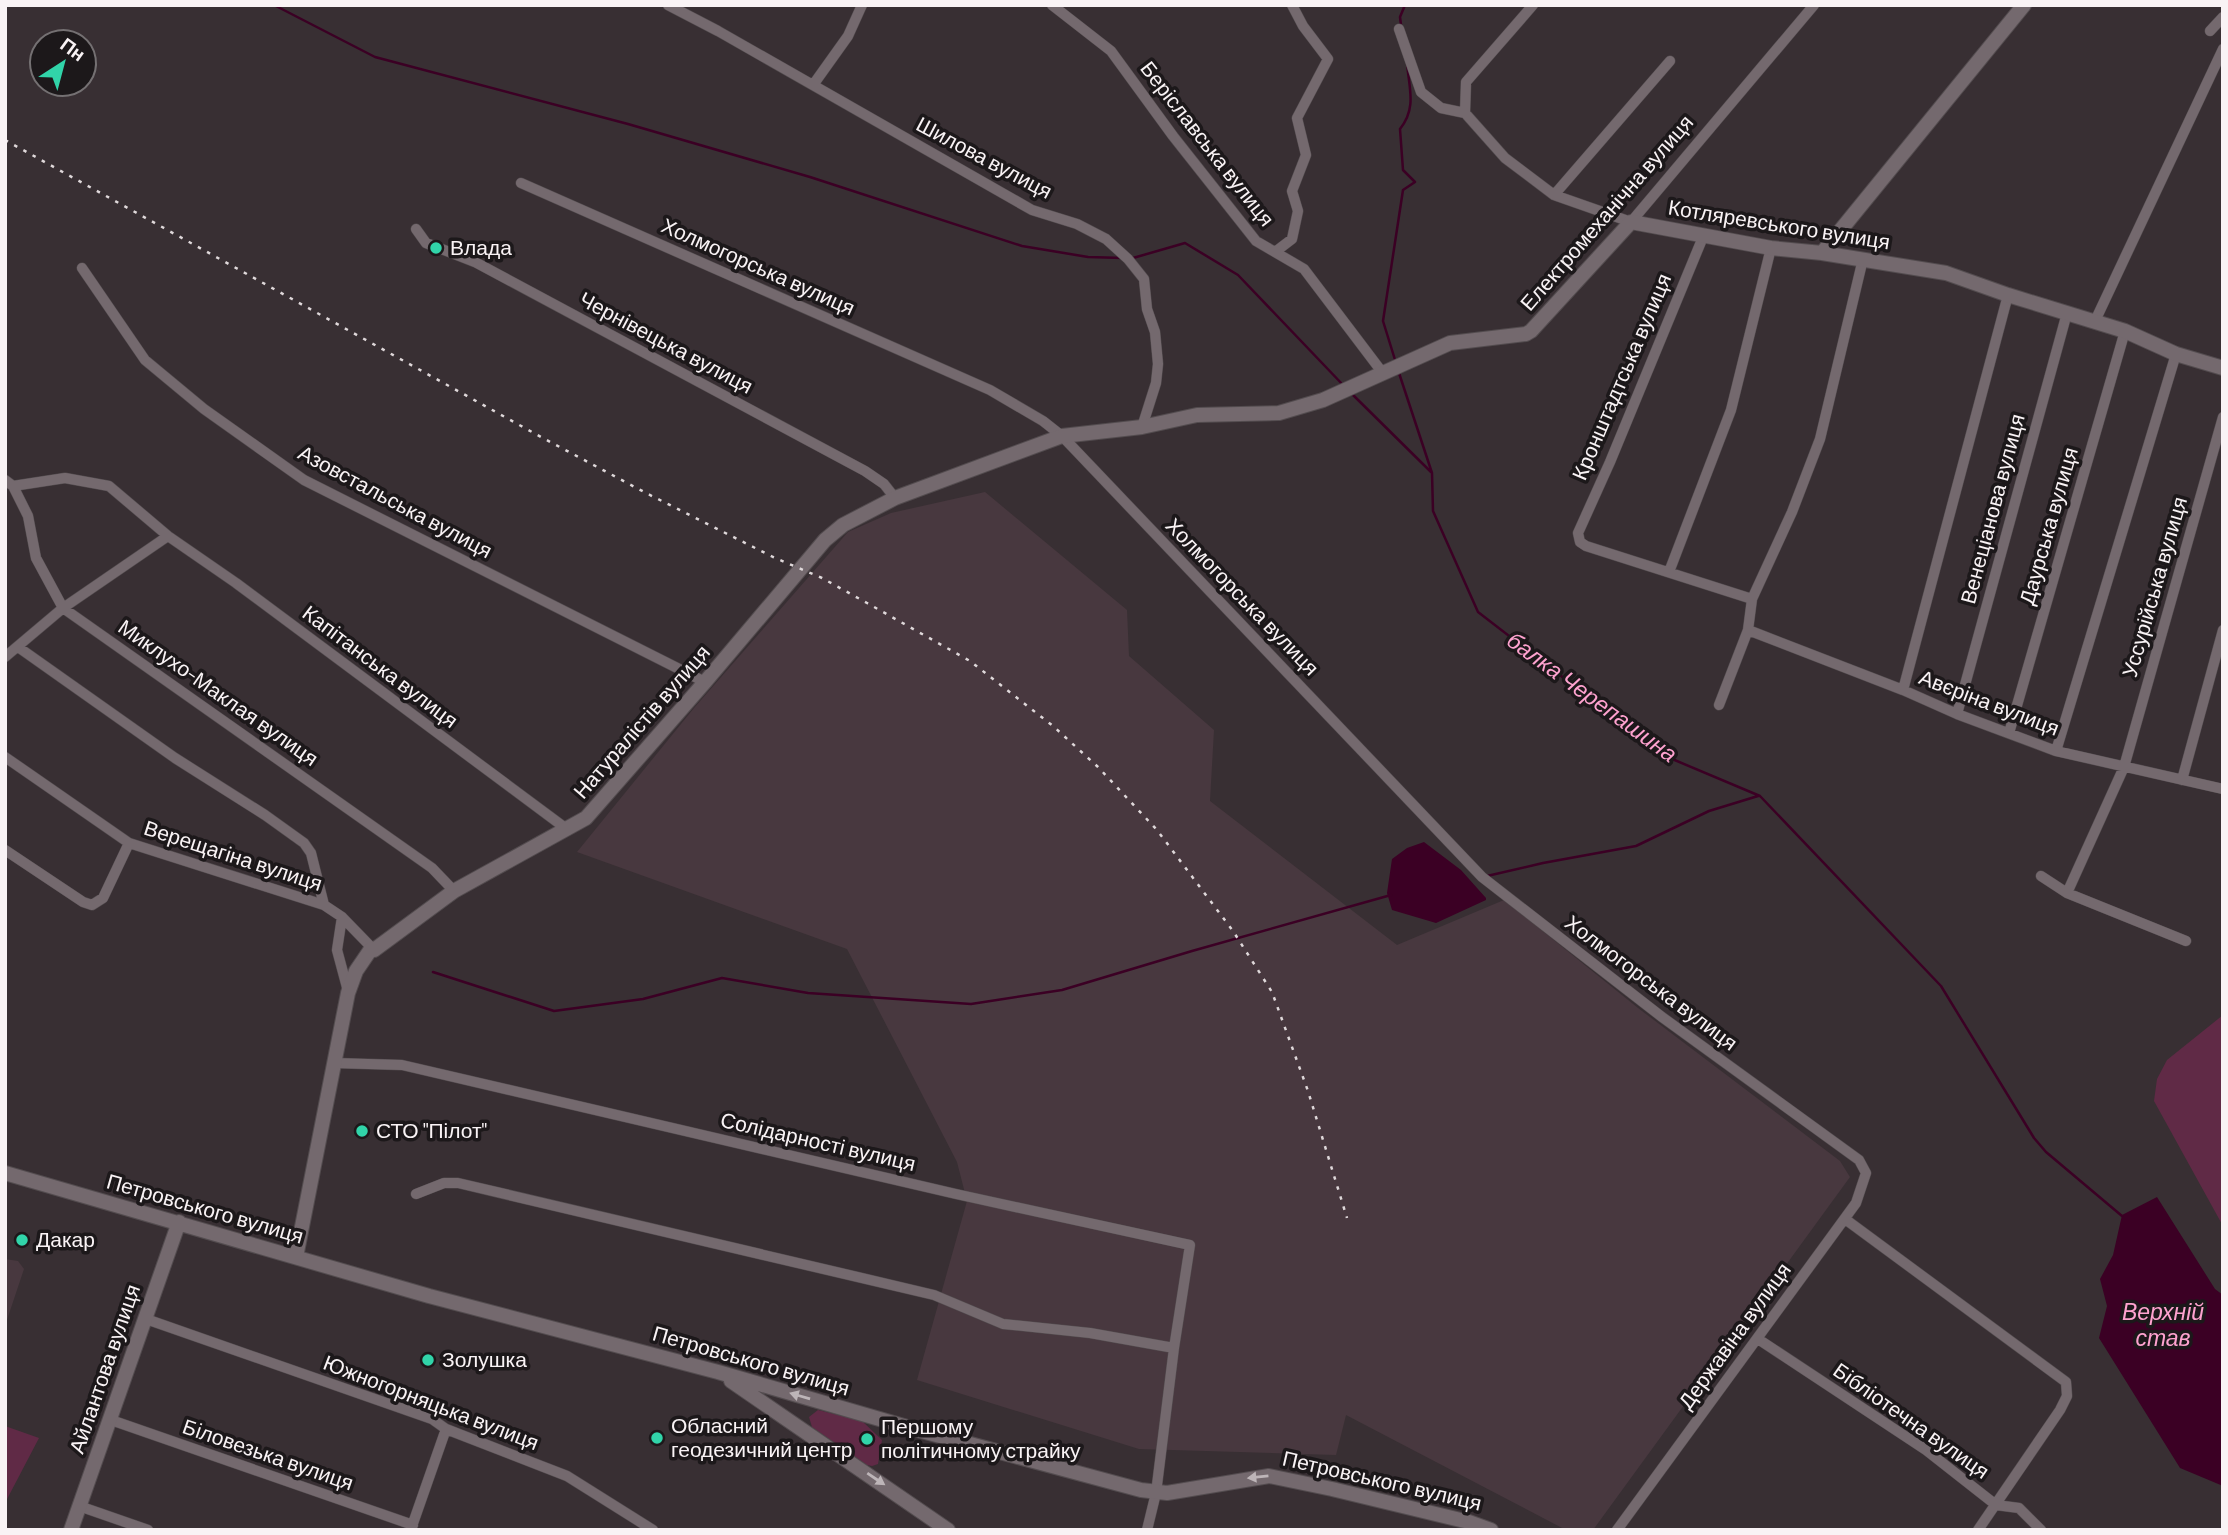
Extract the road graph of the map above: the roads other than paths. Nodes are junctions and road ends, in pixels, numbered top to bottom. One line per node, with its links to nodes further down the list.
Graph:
1 (667, 5): 13 (street, Шилова вулиця)
2 (862, 5): 13 (street)
3 (1052, 5): 21 (street, Беріславська вулиця)
4 (1292, 5): 21 (street)
5 (1533, 5): 14 (street)
6 (1814, 5): 17 (street, Електромеханічна вулиця)
7 (2024, 5): 22 (street)
8 (2223, 17): 10 (street)
9 (1399, 29): 14 (street, Котляревського вулиця)
10 (2210, 31)
11 (2223, 49): 27 (street)
12 (1670, 61): 16 (street)
13 (813, 85): 33 (street, Шилова вулиця)
14 (1465, 113): 16 (street, Котляревського вулиця)
15 (521, 183): 34 (street, Холмогорська вулиця)
16 (1554, 195): 17 (street, Котляревського вулиця)
17 (1630, 222): 19 (street, Котляревського вулиця); 31 (street, Електромеханічна вулиця)
18 (416, 229): 36 (street, Чернівецька вулиця)
19 (1703, 237): 20 (street, Котляревського вулиця); 38 (street, Кронштадтська вулиця)
20 (1771, 248): 22 (street, Котляревського вулиця); 38 (street)
21 (1275, 252): 31 (street, Беріславська вулиця)
22 (1822, 253): 23 (street, Котляревського вулиця)
23 (1863, 259): 25 (street, Котляревського вулиця); 39 (street)
24 (82, 268): 45 (street, Азовстальська вулиця)
25 (2008, 295): 26 (street, Котляревського вулиця); 46 (street, Венеціанова вулиця)
26 (2067, 313): 27 (street, Котляревського вулиця); 48 (street, Венеціанова вулиця)
27 (2095, 321): 28 (street, Котляревського вулиця)
28 (2125, 331): 29 (street, Котляревського вулиця); 49 (street, Даурська вулиця)
29 (2176, 354): 30 (street, Котляревського вулиця); 50 (street)
30 (2223, 368)
31 (1382, 372): 33 (street, Електромеханічна вулиця)
32 (2223, 417): 52 (street, Уссурійська вулиця)
33 (1142, 427): 34 (street, Натуралістів вулиця)
34 (1062, 436): 36 (street, Натуралістів вулиця); 67 (street, Холмогорська вулиця)
35 (9, 483): 37 (street, Капітанська вулиця); 40 (street, Миклухо-Маклая вулиця)
36 (895, 498): 45 (street, Натуралістів вулиця)
37 (168, 536): 40 (street); 55 (street, Капітанська вулиця)
38 (1669, 572): 39 (street)
39 (1752, 599): 41 (street)
40 (64, 608): 43 (street); 59 (street, Миклухо-Маклая вулиця)
41 (1748, 630): 46 (street, Авєріна вулиця); 47 (street)
42 (2223, 630): 53 (street)
43 (18, 647): 44 (street); 61 (street)
44 (5, 657)
45 (705, 682): 55 (street, Натуралістів вулиця)
46 (1903, 690): 48 (street, Авєріна вулиця)
47 (1719, 705)
48 (1957, 714): 49 (street, Авєріна вулиця)
49 (2009, 733): 50 (street, Авєріна вулиця)
50 (2056, 751): 52 (street, Авєріна вулиця)
51 (5, 757): 56 (street, Верещагіна вулиця)
52 (2124, 767): 53 (street, Авєріна вулиця); 60 (street, Уссурійська вулиця)
53 (2182, 780): 54 (street, Авєріна вулиця)
54 (2223, 789)
55 (568, 830): 59 (street, Натуралістів вулиця)
56 (129, 843): 57 (street); 61 (street, Верещагіна вулиця)
57 (5, 850)
58 (2042, 876): 60 (street)
59 (454, 891): 64 (street, Натуралістів вулиця)
60 (2067, 893): 63 (street)
61 (324, 905): 62 (street, Верещагіна вулиця)
62 (342, 916): 64 (street, Верещагіна вулиця); 65 (street)
63 (2186, 940)
64 (374, 950): 65 (street, Натуралістів вулиця)
65 (348, 993): 66 (street, Натуралістів вулиця)
66 (334, 1063): 72 (street, Натуралістів вулиця); 75 (street, Солідарності вулиця)
67 (1859, 1160): 70 (street, Державіна вулиця)
68 (5, 1173): 71 (street, Петровського вулиця)
69 (416, 1194): 75 (street)
70 (1845, 1219): 74 (street, Державіна вулиця); 80 (street)
71 (179, 1222): 72 (street, Петровського вулиця); 73 (street, Айлантова вулиця)
72 (296, 1257): 76 (street, Петровського вулиця)
73 (146, 1319): 77 (street, Айлантова вулиця); 78 (street, Южногорняцька вулиця)
74 (1758, 1339): 80 (street, Бібліотечна вулиця); 89 (street, Державіна вулиця)
75 (1174, 1348): 79 (street, Солідарності вулиця)
76 (718, 1372): 79 (street, Петровського вулиця, one-way to 76); 86 (street, one-way to 86)
77 (111, 1420): 81 (street, Айлантова вулиця); 82 (street, Біловезька вулиця)
78 (446, 1429): 82 (street); 85 (street, Южногорняцька вулиця)
79 (1156, 1493): 87 (street, Солідарності вулиця); 88 (street, Петровського вулиця, one-way to 79)
80 (1996, 1505): 90 (street); 91 (street, Бібліотечна вулиця)
81 (79, 1506): 83 (street, Айлантова вулиця); 84 (street)
82 (412, 1527)
83 (71, 1530)
84 (148, 1530)
85 (653, 1530)
86 (947, 1530)
87 (1147, 1530)
88 (1491, 1530)
89 (1617, 1530)
90 (1978, 1530)
91 (2041, 1530)

